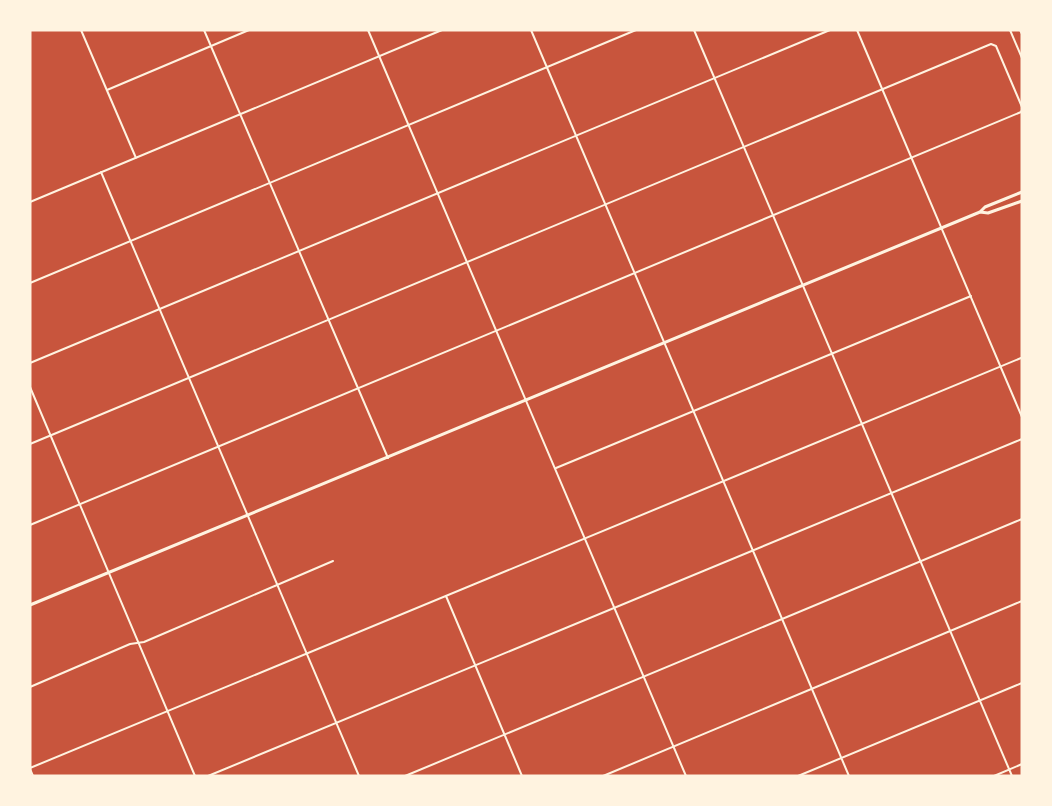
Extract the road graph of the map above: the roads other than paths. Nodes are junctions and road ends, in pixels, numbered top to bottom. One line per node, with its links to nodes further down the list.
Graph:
1 (81, 30): 20 (street)
2 (204, 30): 14 (street)
3 (249, 30): 14 (street)
4 (368, 30): 15 (street)
5 (442, 30): 15 (street)
6 (531, 30): 17 (street)
7 (636, 30): 17 (street)
8 (694, 30): 18 (street)
9 (830, 30): 18 (street)
10 (857, 30): 19 (street)
11 (1010, 30): 16 (street)
12 (1020, 30): 13 (street)
13 (1022, 34)
14 (211, 46): 20 (street); 22 (street)
15 (379, 57): 22 (street); 23 (street)
16 (1022, 58)
17 (547, 67): 23 (street); 24 (street)
18 (714, 79): 24 (street); 25 (street)
19 (882, 89): 21 (street); 25 (street); 27 (street)
20 (107, 90): 26 (street)
21 (1022, 110): 27 (street)
22 (240, 114): 26 (street); 29 (street)
23 (408, 125): 29 (street); 31 (street)
24 (577, 137): 31 (street); 34 (street)
25 (744, 147): 34 (street); 36 (street)
26 (136, 158): 28 (street)
27 (912, 158): 36 (street); 37 (street)
28 (101, 172): 33 (street); 38 (street)
29 (269, 183): 38 (street); 39 (street)
30 (1022, 192): 35 (main road)
31 (438, 194): 39 (street); 40 (street)
32 (1022, 201): 35 (main road)
33 (30, 202)
34 (606, 204): 40 (street); 41 (street)
35 (980, 212): 37 (main road)
36 (773, 215): 41 (street); 43 (street)
37 (942, 227): 43 (main road); 44 (street)
38 (130, 241): 42 (street); 45 (street)
39 (299, 252): 45 (street); 46 (street)
40 (468, 262): 46 (street); 47 (street)
41 (635, 273): 47 (street); 48 (street)
42 (30, 283)
43 (803, 286): 48 (main road); 49 (street)
44 (971, 296): 49 (street); 52 (street)
45 (160, 310): 51 (street); 53 (street)
46 (329, 320): 53 (street); 55 (street)
47 (497, 330): 55 (street); 56 (street)
48 (666, 344): 56 (main road); 57 (street)
49 (833, 354): 57 (street); 59 (street)
50 (1021, 358): 52 (street)
51 (30, 363)
52 (1001, 366): 58 (street); 59 (street)
53 (190, 377): 60 (street); 63 (street)
54 (30, 387): 60 (street)
55 (358, 388): 63 (street); 64 (street)
56 (526, 400): 64 (main road); 65 (street)
57 (695, 411): 65 (street); 66 (street)
58 (1022, 417)
59 (863, 423): 66 (street); 67 (street)
60 (51, 435): 62 (street); 68 (street)
61 (1022, 439): 67 (street)
62 (30, 444)
63 (219, 446): 68 (street); 69 (street)
64 (388, 458): 69 (main road)
65 (556, 468): 72 (street)
66 (724, 481): 72 (street); 73 (street)
67 (892, 492): 73 (street); 75 (street)
68 (80, 504): 71 (street); 76 (street)
69 (249, 515): 76 (main road); 77 (street)
70 (1022, 519): 75 (street)
71 (30, 525)
72 (585, 538): 78 (street); 81 (street)
73 (754, 550): 81 (street); 82 (street)
74 (333, 561): 77 (street)
75 (921, 562): 82 (street); 83 (street)
76 (109, 573): 80 (main road); 84 (street)
77 (278, 584): 84 (street); 85 (street)
78 (445, 596): 85 (street); 86 (street)
79 (1022, 601): 83 (street)
80 (30, 605)
81 (615, 608): 86 (street); 87 (street)
82 (783, 620): 87 (street); 90 (street)
83 (951, 631): 90 (street); 91 (street)
84 (139, 643): 89 (street); 92 (street)
85 (307, 654): 92 (street); 93 (street)
86 (475, 666): 93 (street); 94 (street)
87 (644, 677): 94 (street); 95 (street)
88 (1022, 682): 91 (street)
89 (30, 687)
90 (812, 689): 95 (street); 96 (street)
91 (980, 700): 96 (street); 99 (street)
92 (168, 711): 98 (street); 101 (street)
93 (336, 723): 102 (street); 103 (street)
94 (505, 735): 104 (street); 105 (street)
95 (674, 747): 106 (street); 107 (street)
96 (842, 758): 108 (street); 109 (street)
97 (1022, 764): 99 (street)
98 (30, 769): 100 (street)
99 (1010, 769): 110 (street); 111 (street)
100 (33, 776)
101 (195, 776)
102 (208, 776)
103 (359, 776)
104 (405, 776)
105 (522, 776)
106 (603, 776)
107 (686, 776)
108 (798, 776)
109 (849, 776)
110 (994, 776)
111 (1012, 776)

